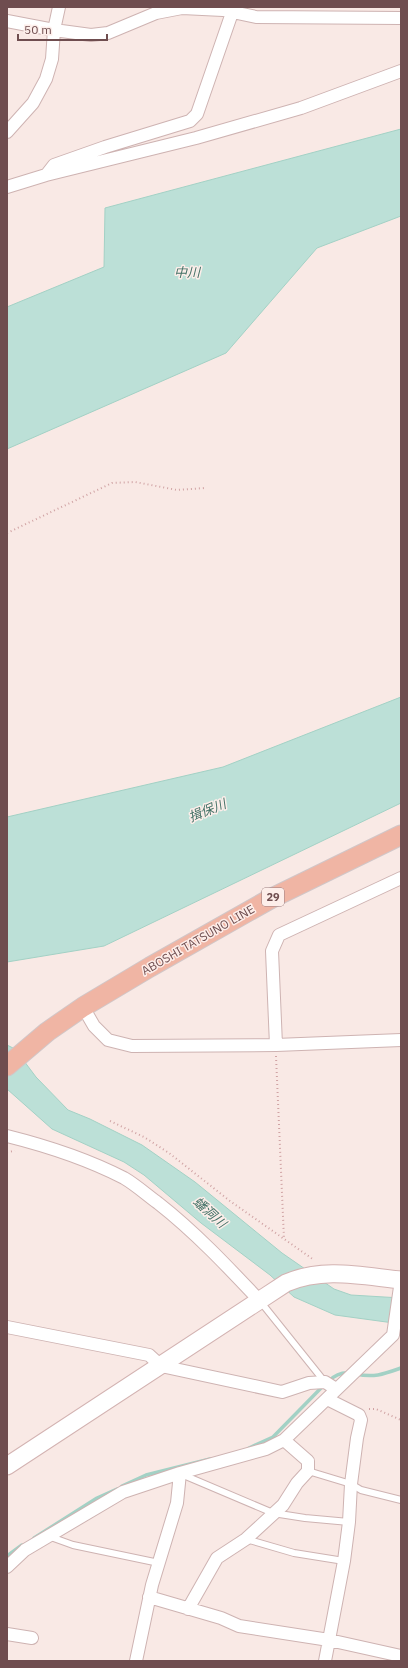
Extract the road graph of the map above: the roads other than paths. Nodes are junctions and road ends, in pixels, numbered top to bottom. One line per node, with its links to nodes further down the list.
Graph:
1 (58, 7): 5 (street)
2 (233, 10): 3 (street); 5 (street); 8 (street)
3 (401, 18)
4 (7, 21): 5 (street)
5 (54, 30): 7 (street)
6 (401, 71): 8 (street)
7 (7, 132)
8 (46, 175): 9 (street)
9 (7, 187)
10 (401, 835): 12 (main road, ABOSHI TATSUNO LINE / 29)
11 (401, 878): 14 (street)
12 (83, 1007): 14 (street); 15 (main road, ABOSHI TATSUNO LINE / 29)
13 (401, 1040): 14 (street)
14 (276, 1045)
15 (7, 1066)
16 (7, 1136): 18 (street)
17 (401, 1280): 18 (street); 22 (street)
18 (259, 1300): 20 (street); 21 (lane)
19 (7, 1327): 20 (street)
20 (161, 1366): 21 (street); 25 (street)
21 (325, 1382): 22 (street)
22 (336, 1389): 23 (street)
23 (327, 1399): 24 (street); 28 (street)
24 (284, 1440): 26 (street); 27 (street)
25 (7, 1466)
26 (308, 1471): 28 (lane); 30 (street)
27 (180, 1473): 30 (lane); 32 (street); 35 (street)
28 (350, 1484): 29 (lane); 31 (street)
29 (401, 1500)
30 (273, 1513): 31 (lane); 33 (street)
31 (349, 1522): 34 (street)
32 (48, 1536): 35 (lane); 36 (street)
33 (246, 1539): 34 (lane); 38 (street)
34 (344, 1561): 41 (street)
35 (159, 1563): 37 (street)
36 (7, 1567)
37 (149, 1597): 38 (street); 43 (street)
38 (188, 1609): 41 (street)
39 (7, 1634): 40 (street)
40 (32, 1638)
41 (329, 1640): 42 (street); 44 (street)
42 (401, 1656)
43 (136, 1661)
44 (325, 1661)

